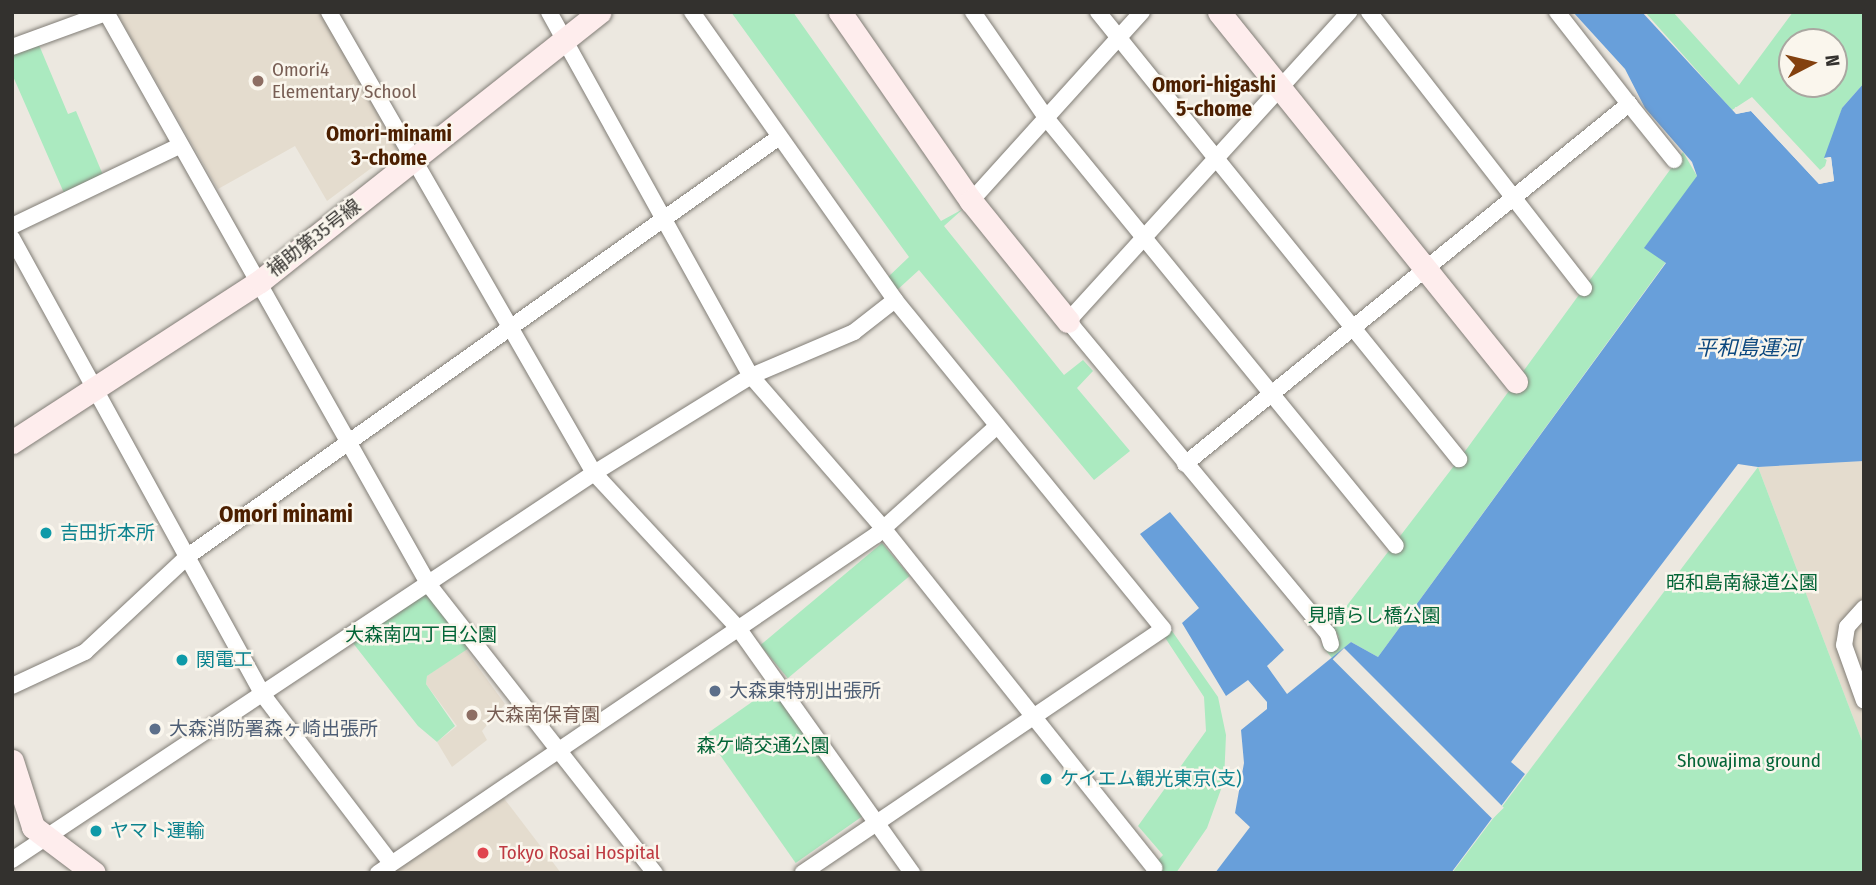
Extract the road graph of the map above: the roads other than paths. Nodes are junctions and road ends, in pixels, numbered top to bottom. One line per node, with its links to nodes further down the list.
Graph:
1 (106, 12): 16 (street); 21 (street)
2 (329, 12): 22 (street)
3 (549, 12): 14 (street)
4 (599, 12): 14 (street, 補助第35号線)
5 (692, 12): 20 (street)
6 (840, 12): 26 (street)
7 (973, 12): 19 (street)
8 (1098, 12): 15 (street)
9 (1142, 12): 15 (street)
10 (1219, 12): 17 (street)
11 (1349, 12): 17 (street)
12 (1370, 12): 25 (street)
13 (1557, 12): 18 (street)
14 (565, 40): 22 (street, 補助第35号線); 27 (street)
15 (1117, 40): 19 (street); 23 (street)
16 (12, 47)
17 (1279, 89): 23 (street); 31 (street)
18 (1629, 104): 24 (street); 25 (street)
19 (1046, 119): 26 (street); 30 (street)
20 (778, 138): 27 (street); 34 (street)
21 (181, 145): 28 (street); 32 (street)
22 (415, 158): 32 (street, 補助第35号線); 36 (street)
23 (1216, 160): 30 (street); 37 (street)
24 (1674, 160)
25 (1516, 198): 31 (street); 33 (street)
26 (971, 201): 35 (street)
27 (663, 221): 36 (street); 38 (street)
28 (12, 226)
29 (12, 238): 40 (street)
30 (1145, 238): 35 (street); 41 (street)
31 (1427, 268): 37 (street); 39 (street)
32 (260, 281): 40 (street, 補助第35号線); 44 (street)
33 (1584, 288)
34 (895, 300): 38 (street); 42 (street)
35 (1068, 321): 46 (street)
36 (510, 328): 44 (street); 47 (street)
37 (1353, 328): 41 (street); 45 (street)
38 (751, 376): 47 (street); 48 (street)
39 (1516, 382)
40 (97, 387): 43 (street, 補助第35号線); 50 (street)
41 (1272, 393): 46 (street); 49 (street)
42 (997, 426): 48 (street); 58 (street)
43 (12, 442)
44 (349, 442): 50 (street); 51 (street)
45 (1459, 459)
46 (1185, 464): 54 (street)
47 (594, 472): 51 (street); 53 (street)
48 (883, 528): 53 (street); 58 (street)
49 (1396, 546)
50 (188, 556): 55 (street); 56 (street)
51 (429, 585): 56 (street); 59 (street)
52 (1864, 608): 57 (street)
53 (738, 628): 59 (street); 61 (street)
54 (1331, 643)
55 (12, 686)
56 (263, 695): 62 (street); 64 (street)
57 (1864, 701)
58 (1036, 716): 61 (street); 65 (street)
59 (558, 750): 64 (street); 67 (street)
60 (12, 761): 62 (street)
61 (875, 825): 68 (street); 69 (street)
62 (48, 839): 63 (street); 66 (street)
63 (12, 860)
64 (384, 868)
65 (1154, 868)
66 (93, 873)
67 (655, 873)
68 (803, 873)
69 (912, 873)

